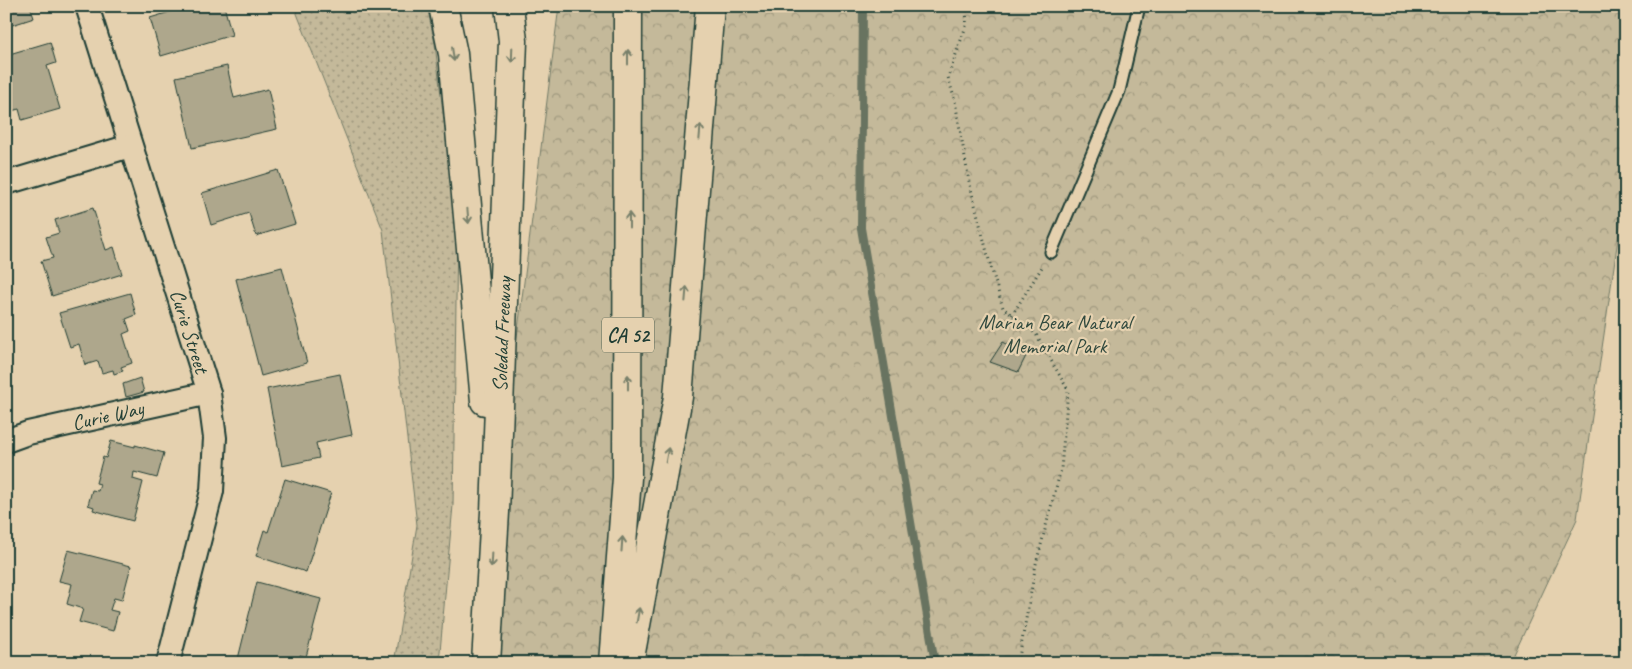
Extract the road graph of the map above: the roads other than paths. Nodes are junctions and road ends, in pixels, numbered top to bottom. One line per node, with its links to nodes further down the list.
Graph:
1 (87, 6): 7 (street, Curie Street)
2 (443, 6): 12 (highway, one-way to 12)
3 (510, 6): 12 (highway, Soledad Freeway, one-way to 12)
4 (628, 6): 15 (highway, CA 52, one-way to 4)
5 (710, 6): 16 (highway, one-way to 5)
6 (1138, 6): 9 (lane)
7 (130, 146): 8 (street); 10 (street, Curie Street)
8 (6, 183)
9 (1051, 252)
10 (209, 394): 11 (street, Curie Way); 13 (street, Curie Street)
11 (6, 441)
12 (495, 512): 14 (highway, Soledad Freeway, one-way to 14)
13 (168, 663)
14 (486, 663)
15 (613, 663)
16 (629, 663)

